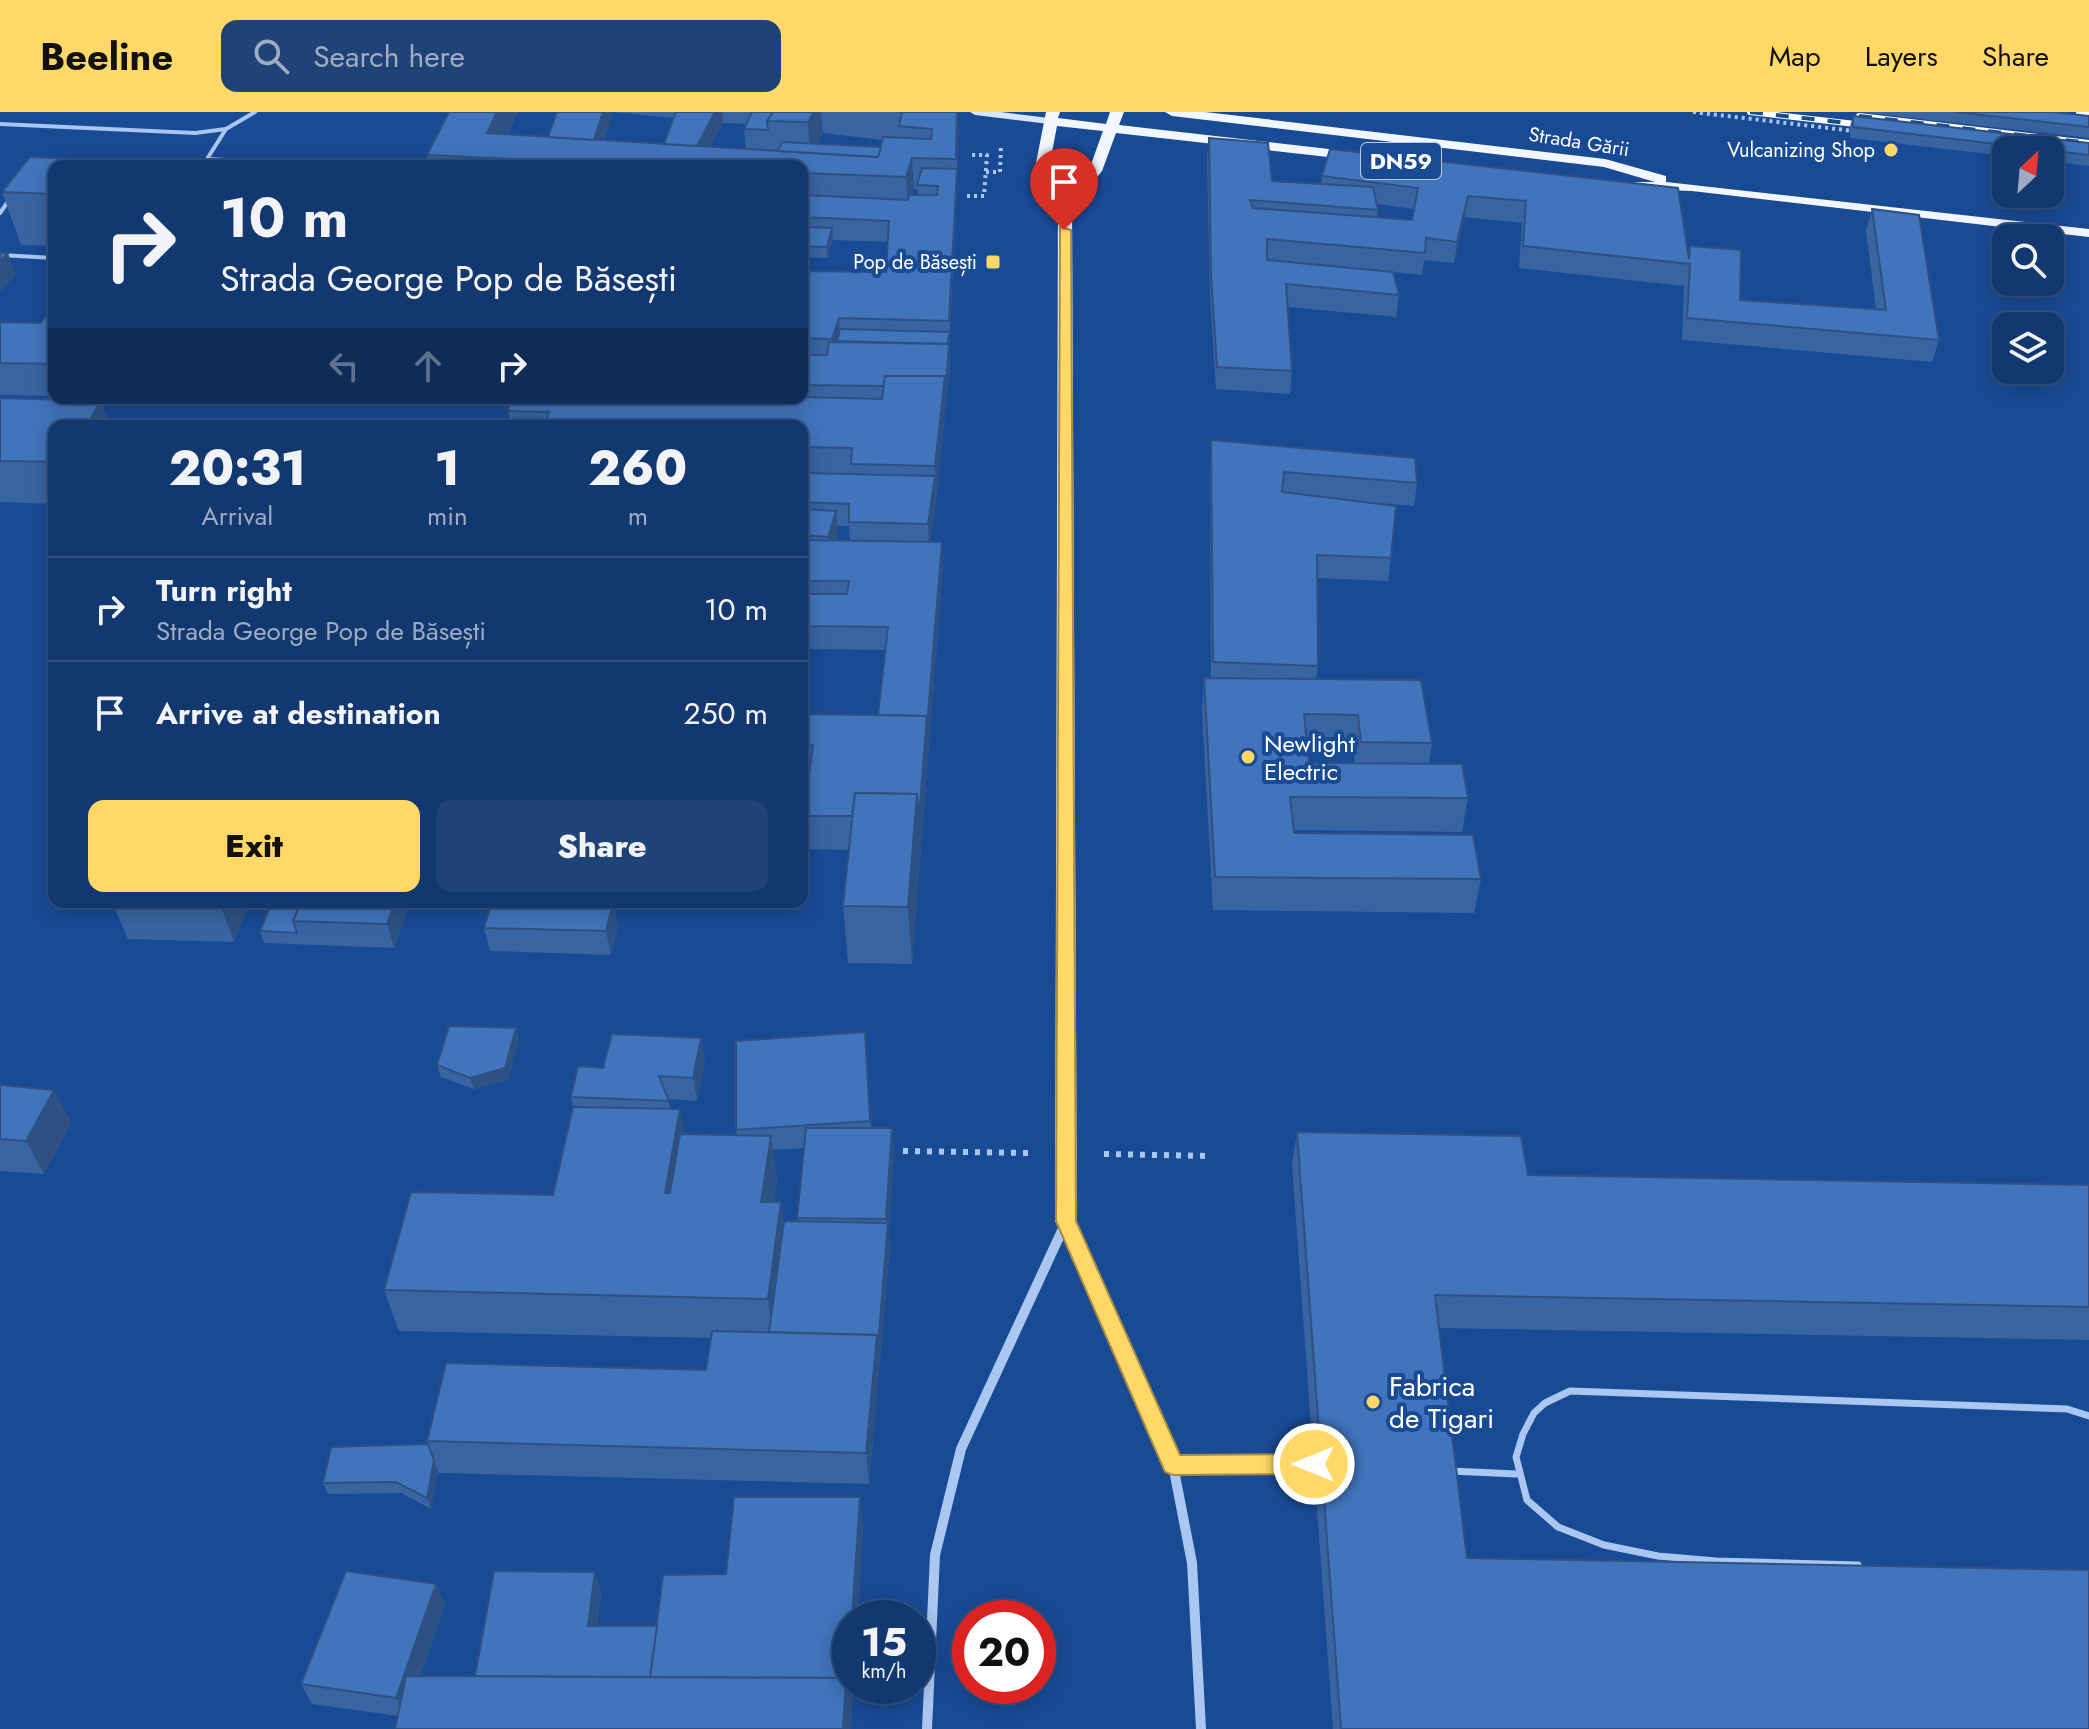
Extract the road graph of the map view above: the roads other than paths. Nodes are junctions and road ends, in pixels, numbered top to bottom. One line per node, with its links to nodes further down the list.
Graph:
1 (255, 112): 8 (lane)
2 (975, 112): 5 (main road)
3 (1117, 112): 7 (main road)
4 (1172, 112): 12 (main road, Strada Gării / DN59)
5 (1051, 116): 7 (main road, DN59); 14 (main road)
6 (0, 124): 8 (lane)
7 (1111, 128): 9 (main road, DN59); 14 (main road)
8 (226, 129): 10 (lane)
9 (1365, 157)
10 (227, 160)
11 (1617, 185): 12 (main road, Strada Gării / DN59)
12 (1692, 187): 16 (main road, Strada Gării / DN59)
13 (14, 193): 15 (lane)
14 (1065, 207): 19 (main road)
15 (0, 213)
16 (2089, 233)
17 (0, 255): 18 (lane)
18 (48, 258)
19 (1066, 1221): 22 (street); 26 (street)
20 (2089, 1416): 24 (lane)
21 (1314, 1464): 22 (lane)
22 (1173, 1465): 27 (street)
23 (1445, 1470): 24 (lane)
24 (1516, 1474): 25 (lane)
25 (1867, 1566)
26 (927, 1729)
27 (1201, 1729)

